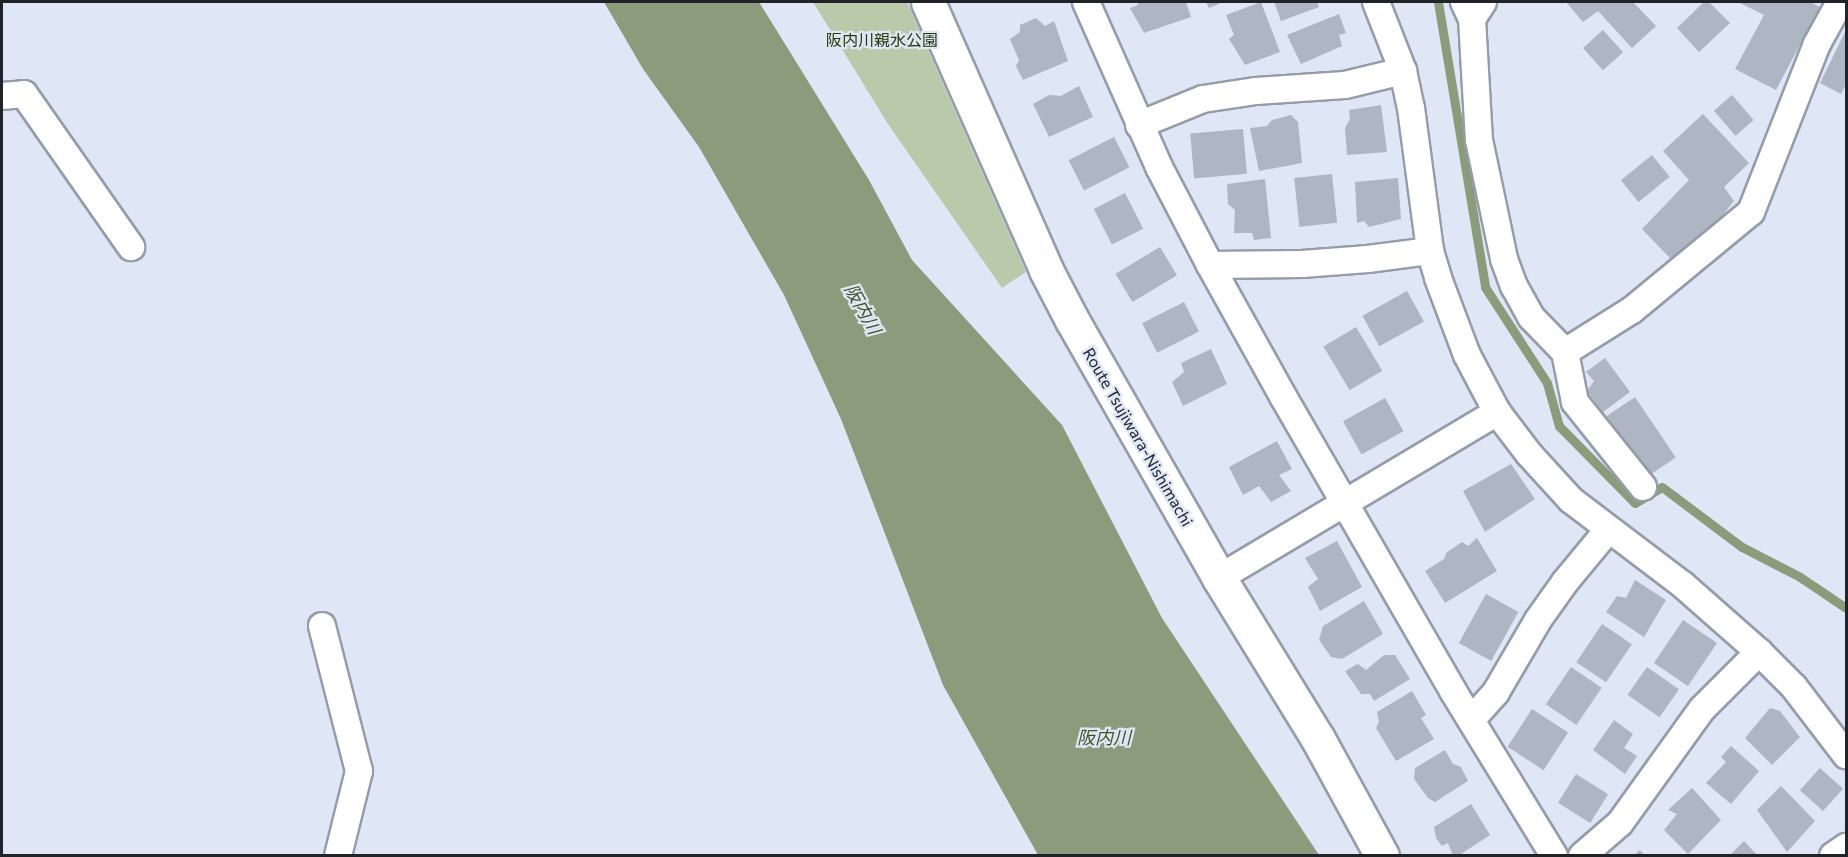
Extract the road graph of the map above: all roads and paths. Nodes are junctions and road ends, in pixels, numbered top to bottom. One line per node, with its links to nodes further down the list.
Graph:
1 (928, 2): 17 (main road, Route Tsujiwara-Nishimachi)
2 (1086, 2): 8 (street)
3 (1376, 2): 6 (street)
4 (1840, 2): 12 (street)
5 (1473, 7): 12 (street)
6 (1403, 71): 8 (street); 10 (street)
7 (2, 96): 9 (street)
8 (1139, 125): 11 (street)
9 (131, 247)
10 (1430, 251): 11 (street); 13 (street)
11 (1210, 265): 15 (street)
12 (1565, 352): 14 (street)
13 (1497, 412): 15 (street); 16 (street)
14 (1643, 487)
15 (1345, 502): 17 (street); 20 (street)
16 (1608, 530): 19 (street); 20 (street)
17 (1219, 578): 24 (main road, Route Tsujiwara-Nishimachi)
18 (322, 626): 23 (street)
19 (1759, 652): 21 (street); 26 (street)
20 (1472, 719): 25 (street)
21 (1846, 755)
22 (1846, 847): 27 (street)
23 (338, 855)
24 (1382, 855)
25 (1554, 855)
26 (1582, 855)
27 (1833, 855)

